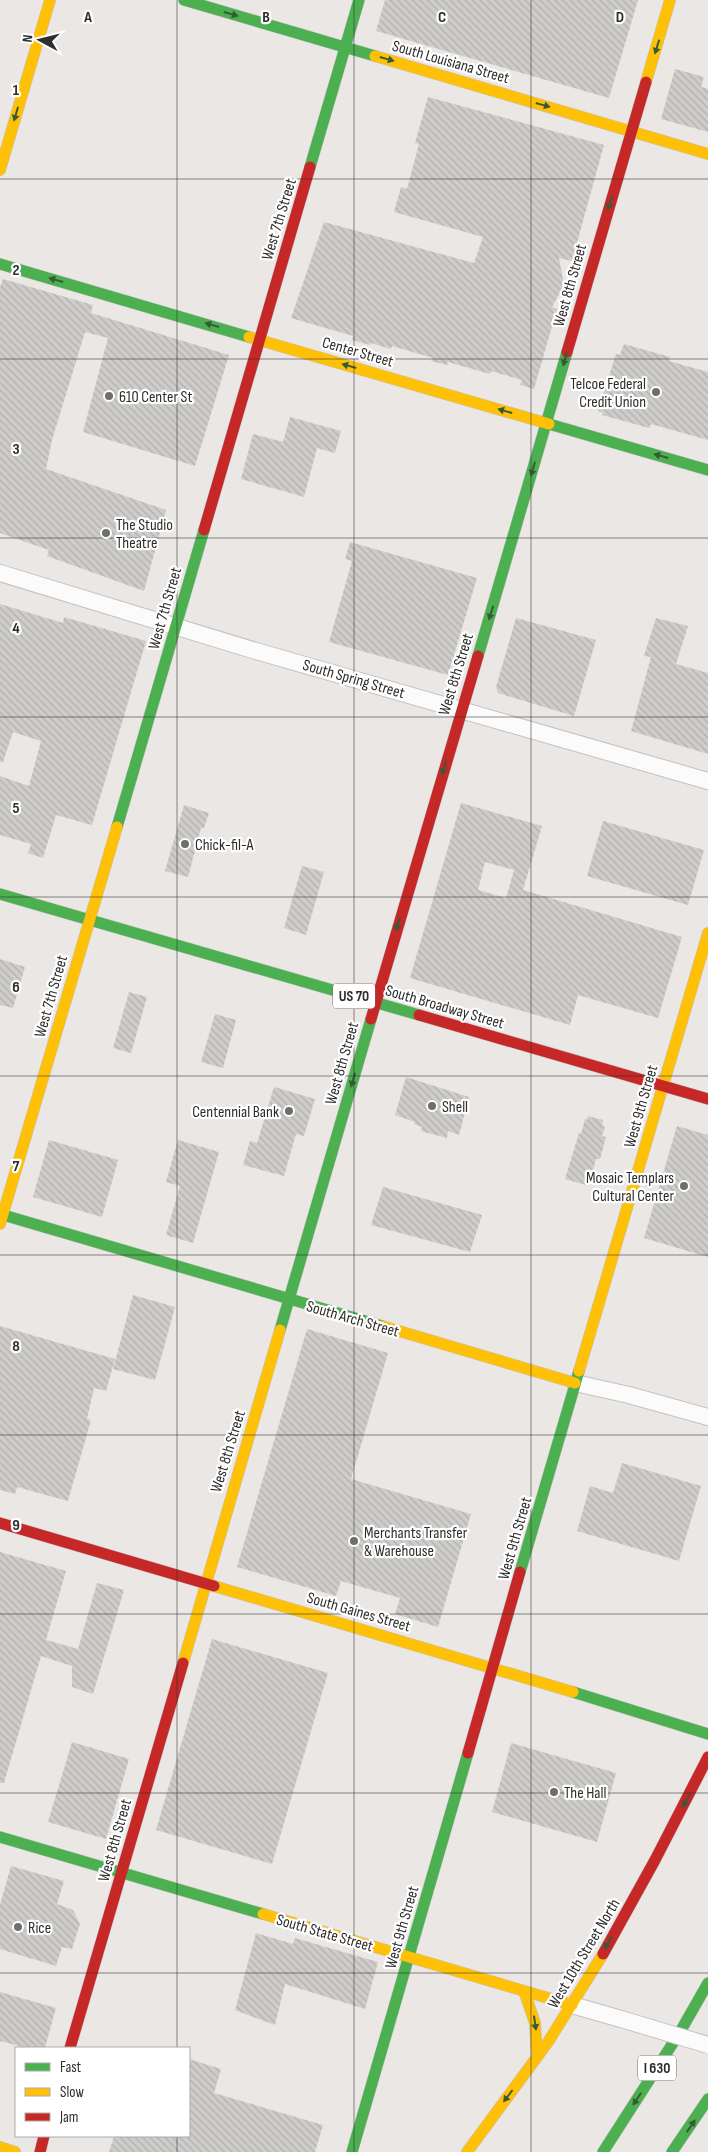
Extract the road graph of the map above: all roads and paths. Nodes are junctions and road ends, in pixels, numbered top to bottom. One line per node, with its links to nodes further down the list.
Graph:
1 (50, 0): 8 (main road, one-way to 8)
2 (184, 0): 5 (main road, South Louisiana Street, one-way to 5)
3 (359, 0): 5 (main road, West 7th Street)
4 (670, 0): 6 (main road, West 8th Street, one-way to 6)
5 (345, 47): 6 (main road, South Louisiana Street, one-way to 6); 10 (main road, West 7th Street)
6 (631, 131): 7 (main road, South Louisiana Street); 11 (main road, West 8th Street, one-way to 11)
7 (708, 154)
8 (0, 170)
9 (0, 264): 10 (main road, Center Street, one-way to 9)
10 (259, 339): 11 (main road, Center Street, one-way to 10); 14 (main road, West 7th Street)
11 (547, 423): 12 (main road, Center Street, one-way to 11); 15 (main road, West 8th Street, one-way to 15)
12 (708, 470)
13 (0, 573): 14 (street, South Spring Street)
14 (175, 626): 15 (street, South Spring Street); 18 (main road, West 7th Street)
15 (461, 710): 16 (street, South Spring Street); 20 (main road, West 8th Street, one-way to 20)
16 (708, 781)
17 (0, 894): 18 (main road, South Broadway Street / US 70)
18 (90, 920): 20 (main road, South Broadway Street / US 70); 23 (main road, West 7th Street)
19 (708, 933): 21 (main road, West 9th Street)
20 (375, 1003): 21 (main road, South Broadway Street / US 70); 24 (main road, West 8th Street, one-way to 24)
21 (663, 1086): 22 (main road, South Broadway Street / US 70); 25 (main road, West 9th Street)
22 (708, 1099)
23 (1, 1218): 24 (main road, South Arch Street)
24 (289, 1299): 25 (main road, South Arch Street); 28 (main road, West 8th Street)
25 (575, 1383): 26 (street, South Arch Street); 29 (main road, West 9th Street)
26 (708, 1417)
27 (0, 1523): 28 (main road, South Gaines Street)
28 (205, 1583): 29 (main road, South Gaines Street); 33 (main road, West 8th Street)
29 (494, 1668): 30 (main road, South Gaines Street); 34 (main road, West 9th Street)
30 (708, 1734)
31 (708, 1757): 37 (main road, West 10th Street North, one-way to 37)
32 (0, 1837): 33 (main road, South State Street)
33 (122, 1873): 34 (main road, South State Street); 39 (main road, West 8th Street)
34 (410, 1957): 36 (main road, South State Street); 46 (main road, West 9th Street)
35 (708, 1983): 48 (main road, I 630, one-way to 48)
36 (524, 1991): 37 (main road, South State Street); 40 (main road, one-way to 40)
37 (572, 2005): 38 (street, South State Street, bridge); 40 (main road, West 10th Street North)
38 (708, 2045)
39 (70, 2047)
40 (537, 2057): 47 (main road, West 10th Street North, one-way to 47)
41 (708, 2099): 49 (main road, one-way to 41)
42 (44, 2137): 45 (main road)
43 (0, 2147): 44 (main road)
44 (15, 2152)
45 (40, 2152)
46 (352, 2152)
47 (467, 2152)
48 (603, 2152)
49 (672, 2152)

